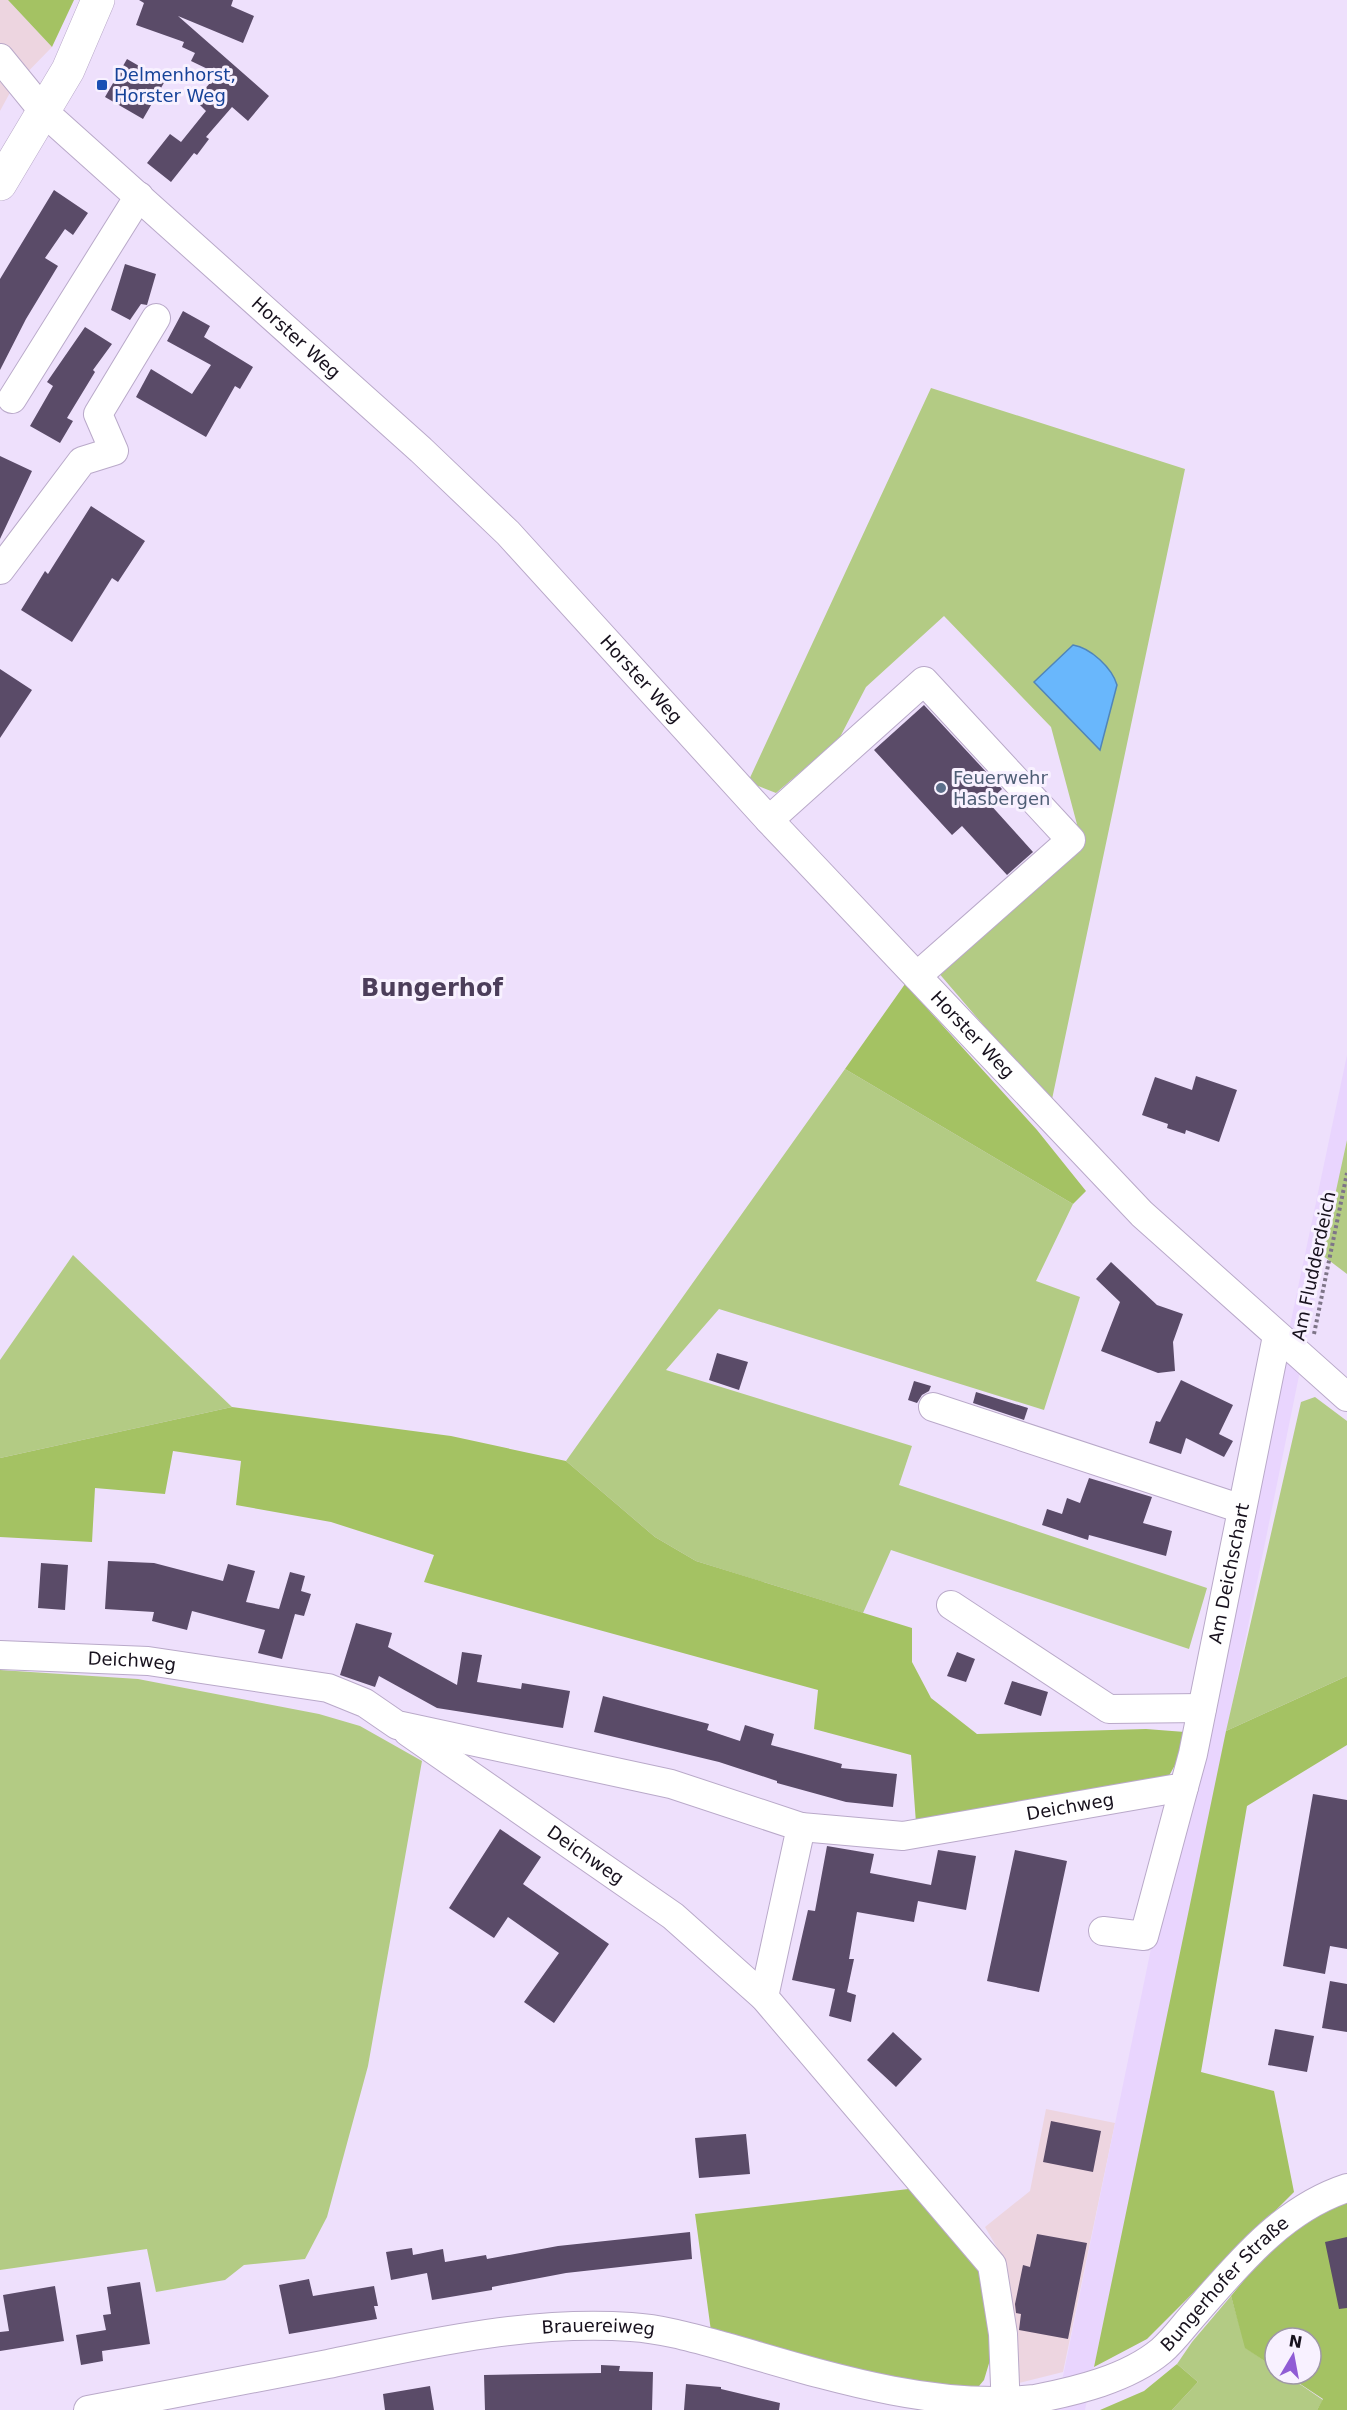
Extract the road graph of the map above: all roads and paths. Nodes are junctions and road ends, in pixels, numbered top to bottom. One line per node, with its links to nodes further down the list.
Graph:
1 (98, 0): 3 (main road)
2 (0, 58): 3 (street, Horster Weg)
3 (44, 112): 4 (main road); 5 (street, Horster Weg)
4 (0, 184)
5 (139, 196): 7 (street); 9 (street, Horster Weg)
6 (156, 318): 8 (street)
7 (12, 399)
8 (0, 570)
9 (770, 820): 10 (street, Horster Weg); 10 (street)
10 (917, 976): 12 (street, Horster Weg)
11 (1347, 1173): 13 (path, Am Fludderdeich)
12 (1269, 1329): 13 (street, Horster Weg); 16 (street, Am Deichschart)
13 (1308, 1364): 14 (street, Horster Weg)
14 (1347, 1397)
15 (933, 1407): 16 (street)
16 (1242, 1509): 19 (street, Am Deichschart)
17 (951, 1605): 19 (street)
18 (0, 1655): 20 (street, Deichweg)
19 (1202, 1708): 21 (street, Am Deichschart)
20 (397, 1725): 22 (street, Deichweg); 24 (street, Deichweg)
21 (1172, 1790): 22 (street, Deichweg); 23 (street, Am Deichschart)
22 (801, 1827): 24 (street)
23 (1103, 1931)
24 (764, 1997): 27 (street, Deichweg)
25 (1347, 2188): 26 (street, Bungerhofer Straße)
26 (1102, 2381): 27 (street, Brauereiweg)
27 (1007, 2407): 28 (street, Brauereiweg)
28 (88, 2410)

